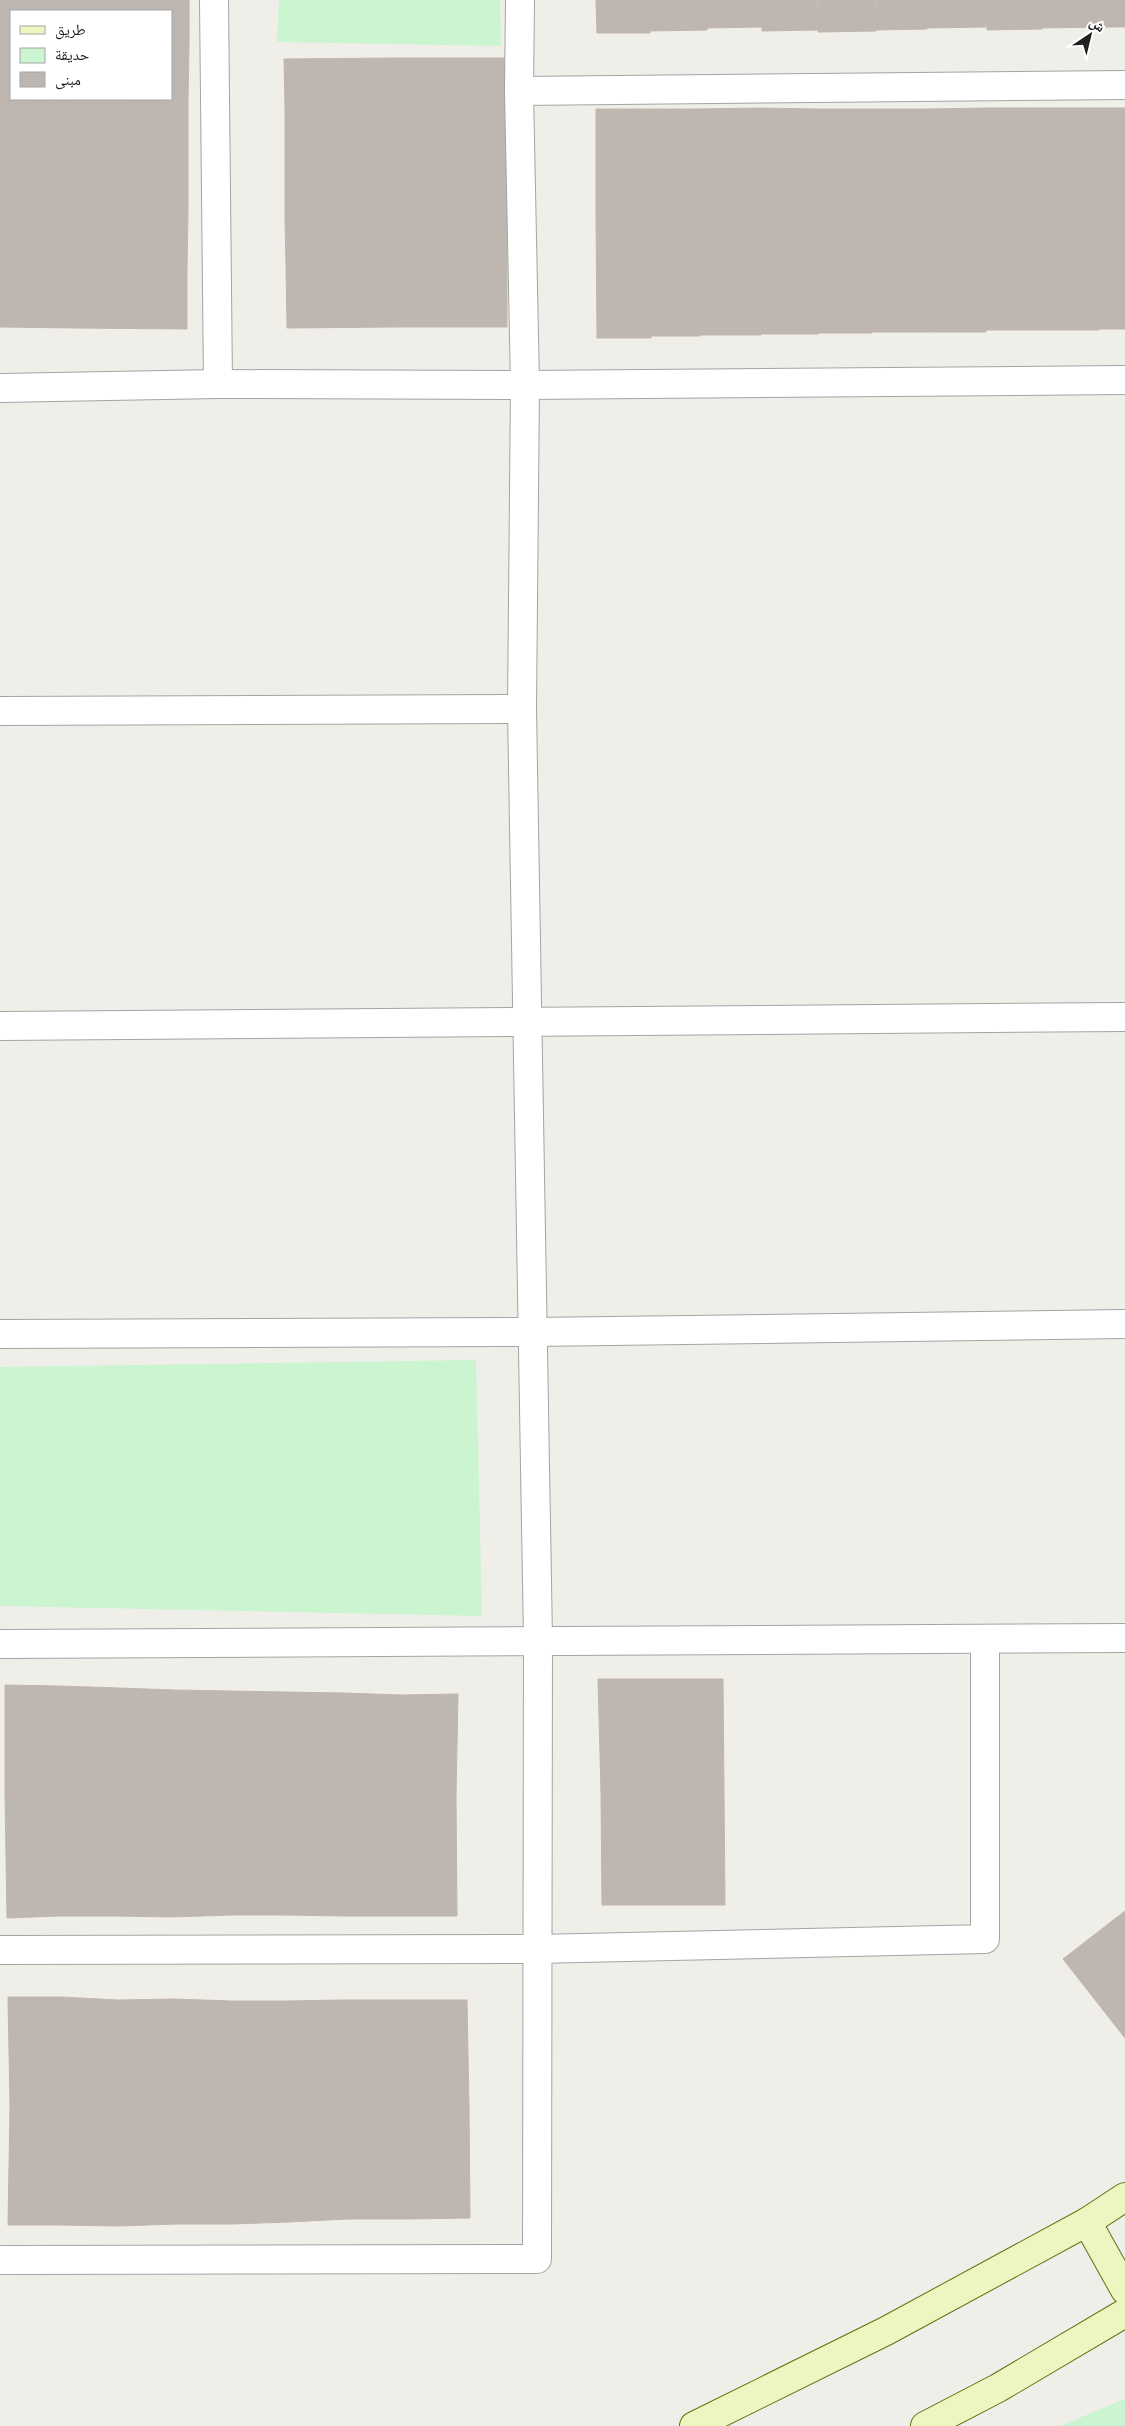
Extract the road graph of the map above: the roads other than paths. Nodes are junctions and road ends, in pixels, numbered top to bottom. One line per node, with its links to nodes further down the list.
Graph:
1 (214, 0): 6 (street)
2 (520, 0): 4 (street)
3 (1125, 85): 4 (street)
4 (519, 91): 7 (street)
5 (1125, 380): 7 (street)
6 (218, 384): 7 (street); 8 (street)
7 (525, 385): 9 (street)
8 (0, 388)
9 (522, 708): 10 (street); 12 (street)
10 (0, 711)
11 (1125, 1017): 12 (street)
12 (528, 1022): 13 (street); 15 (street)
13 (0, 1026)
14 (1125, 1324): 15 (street)
15 (533, 1332): 16 (street); 19 (street)
16 (0, 1334)
17 (1125, 1638): 18 (street)
18 (985, 1639): 19 (street); 21 (street)
19 (538, 1640): 20 (street); 21 (street)
20 (0, 1644)
21 (536, 1949): 22 (street); 25 (street)
22 (0, 1950)
23 (1125, 2196): 24 (street)
24 (1087, 2222): 26 (street); 28 (street)
25 (0, 2260)
26 (1125, 2290)
27 (1125, 2314): 29 (street)
28 (694, 2426)
29 (925, 2426)

